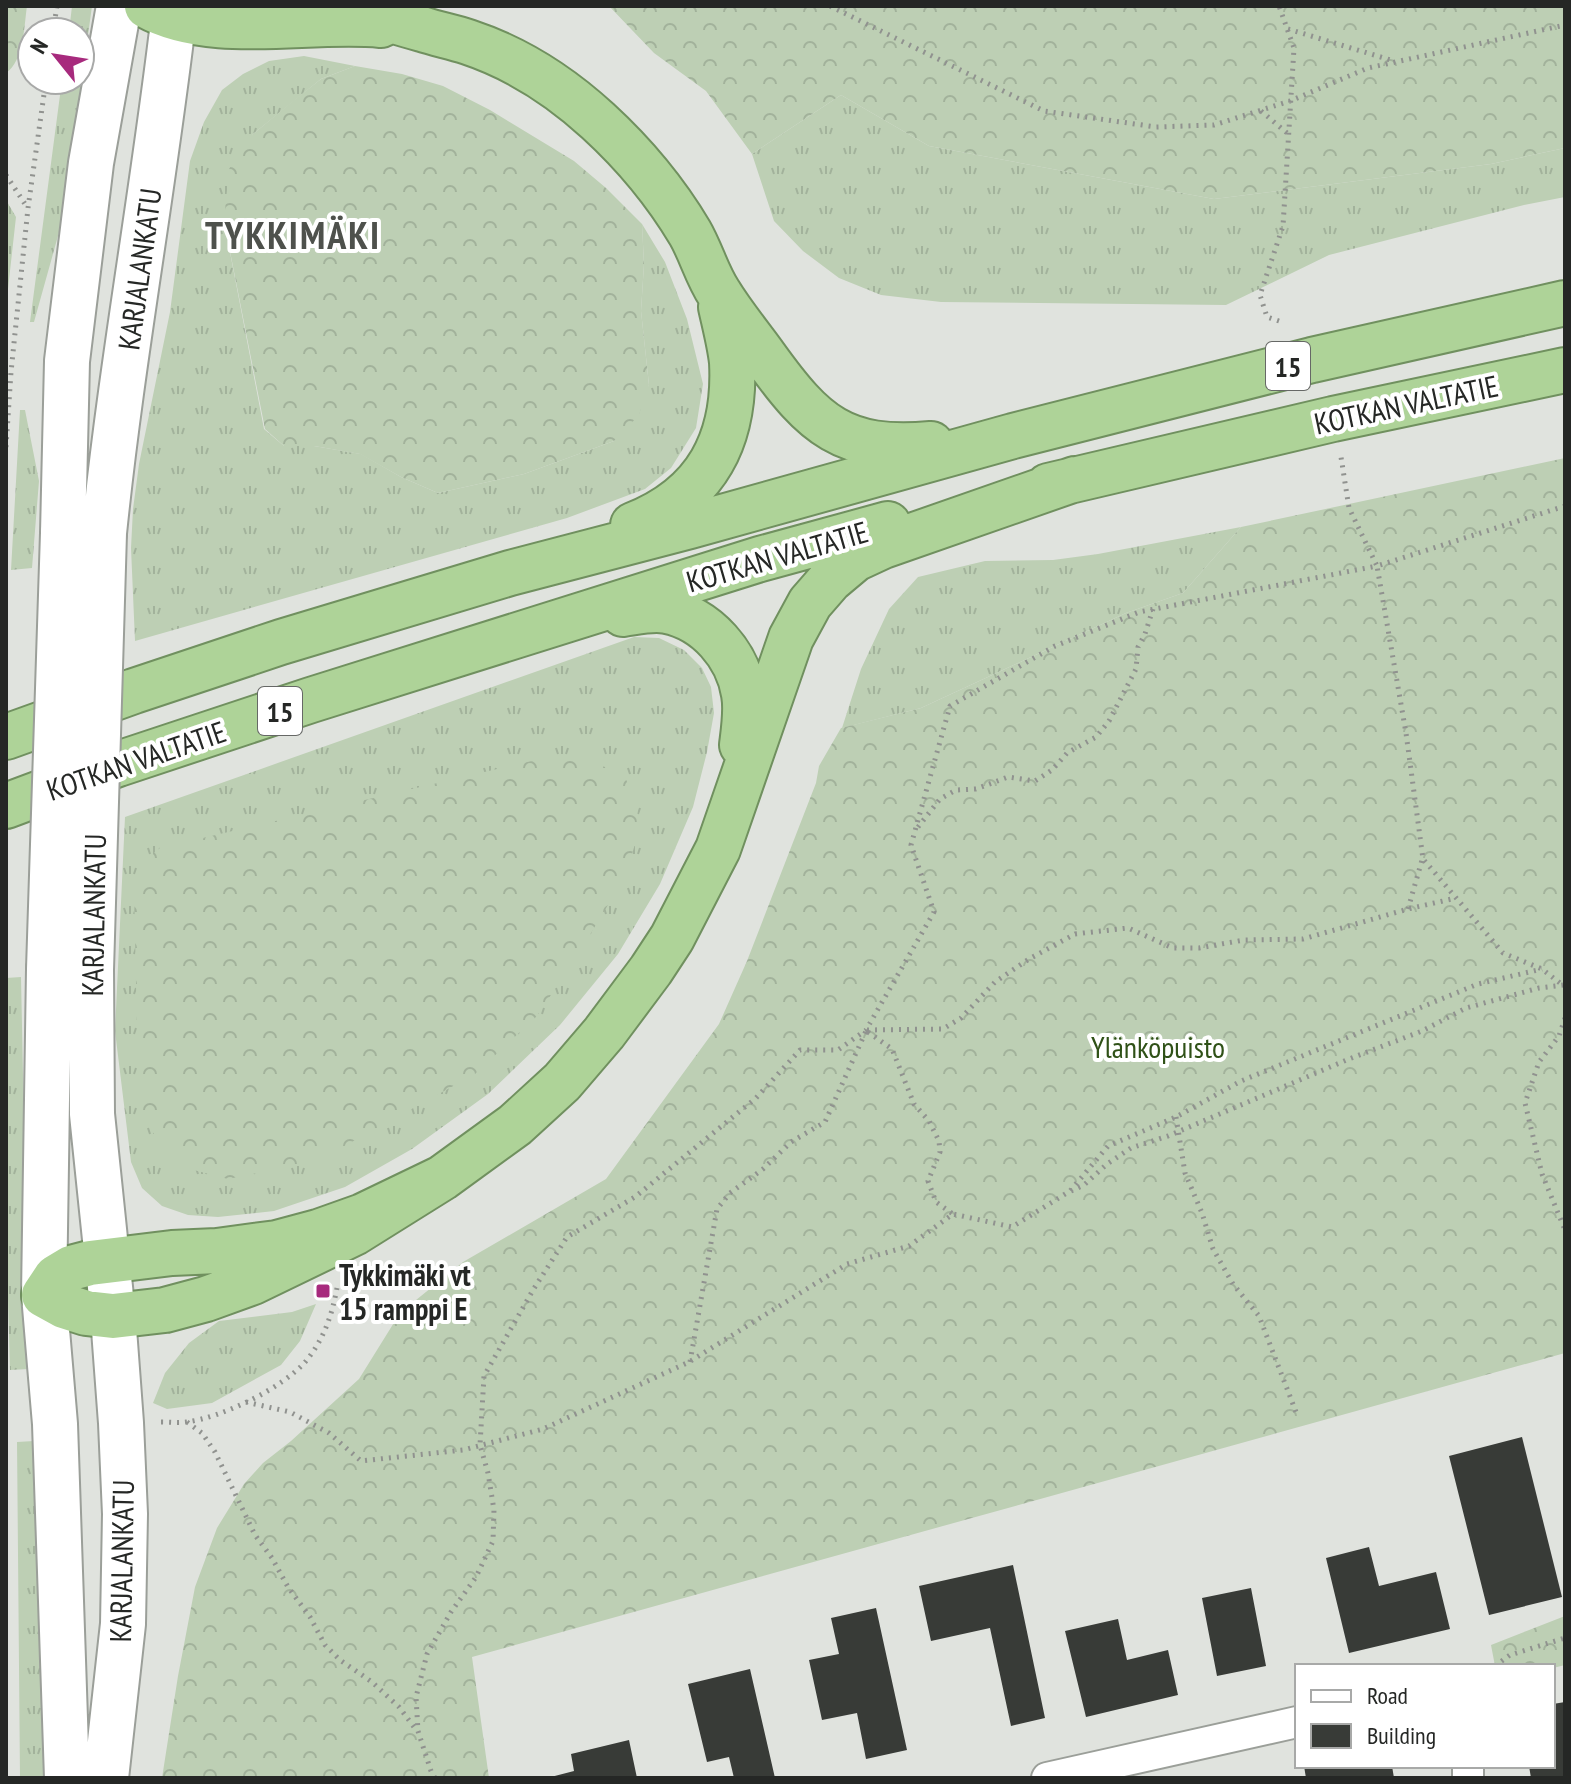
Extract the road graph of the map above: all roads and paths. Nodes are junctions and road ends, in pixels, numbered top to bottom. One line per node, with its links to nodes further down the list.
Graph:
1 (119, 6): 25 (main road, KARJALANKATU)
2 (346, 6): 8 (highway)
3 (830, 6): 12 (path)
4 (1279, 6): 7 (path)
5 (165, 10): 8 (highway); 25 (main road, KARJALANKATU)
6 (1565, 25): 9 (path)
7 (1287, 29): 9 (path); 11 (path)
8 (423, 30): 16 (highway)
9 (1397, 62): 11 (path)
10 (44, 96): 15 (path)
11 (1290, 101): 12 (path); 13 (path)
12 (1260, 111): 13 (path)
13 (1288, 133): 18 (path)
14 (6, 175): 15 (path)
15 (28, 208): 21 (path)
16 (718, 292): 20 (highway); 27 (highway)
17 (1565, 303): 20 (highway, KOTKAN VALTATIE / 15)
18 (1279, 321)
19 (1565, 370): 23 (highway, KOTKAN VALTATIE / 15)
20 (1013, 436): 27 (highway, KOTKAN VALTATIE / 15)
21 (6, 447)
22 (1341, 457): 26 (path)
23 (1075, 479): 29 (highway, KOTKAN VALTATIE / 15); 31 (highway)
24 (1565, 506): 26 (path)
25 (83, 533): 38 (main road, KARJALANKATU, bridge)
26 (1377, 566): 28 (path); 34 (path)
27 (510, 573): 30 (highway, KOTKAN VALTATIE / 15)
28 (1153, 609): 33 (path); 33 (path)
29 (556, 624): 31 (highway); 32 (highway, KOTKAN VALTATIE / 15)
30 (6, 737)
31 (738, 791): 45 (highway)
32 (6, 806)
33 (915, 831): 42 (path)
34 (1423, 859): 35 (path); 36 (path)
35 (1456, 898): 36 (path); 37 (path)
36 (1408, 909): 42 (path)
37 (1542, 969): 39 (path); 43 (path)
38 (70, 970): 49 (main road, KARJALANKATU); 51 (main road, KARJALANKATU)
39 (1564, 986): 40 (path); 44 (path)
40 (1565, 996)
41 (1565, 1018): 48 (path)
42 (866, 1030): 47 (path); 53 (path); 58 (path)
43 (1176, 1117): 44 (path); 46 (path)
44 (1178, 1131): 46 (path); 55 (path)
45 (442, 1178): 49 (highway); 52 (highway)
46 (1070, 1191): 47 (path)
47 (953, 1214): 53 (path)
48 (1565, 1230)
49 (107, 1261): 51 (highway); 52 (main road, KARJALANKATU)
50 (338, 1284): 54 (path)
51 (44, 1295): 52 (highway); 65 (main road, KARJALANKATU)
52 (113, 1316): 66 (main road, KARJALANKATU)
53 (689, 1362): 58 (path)
54 (246, 1402): 56 (path); 58 (path)
55 (1296, 1412)
56 (187, 1422): 57 (path); 62 (path)
57 (148, 1423)
58 (480, 1445): 62 (path)
59 (1565, 1638): 60 (path)
60 (1498, 1664)
61 (1295, 1722): 64 (street)
62 (418, 1731): 63 (path)
63 (431, 1771): 67 (path); 68 (path)
64 (1057, 1777)
65 (67, 1778)
66 (106, 1778)
67 (427, 1778)
68 (435, 1778)

